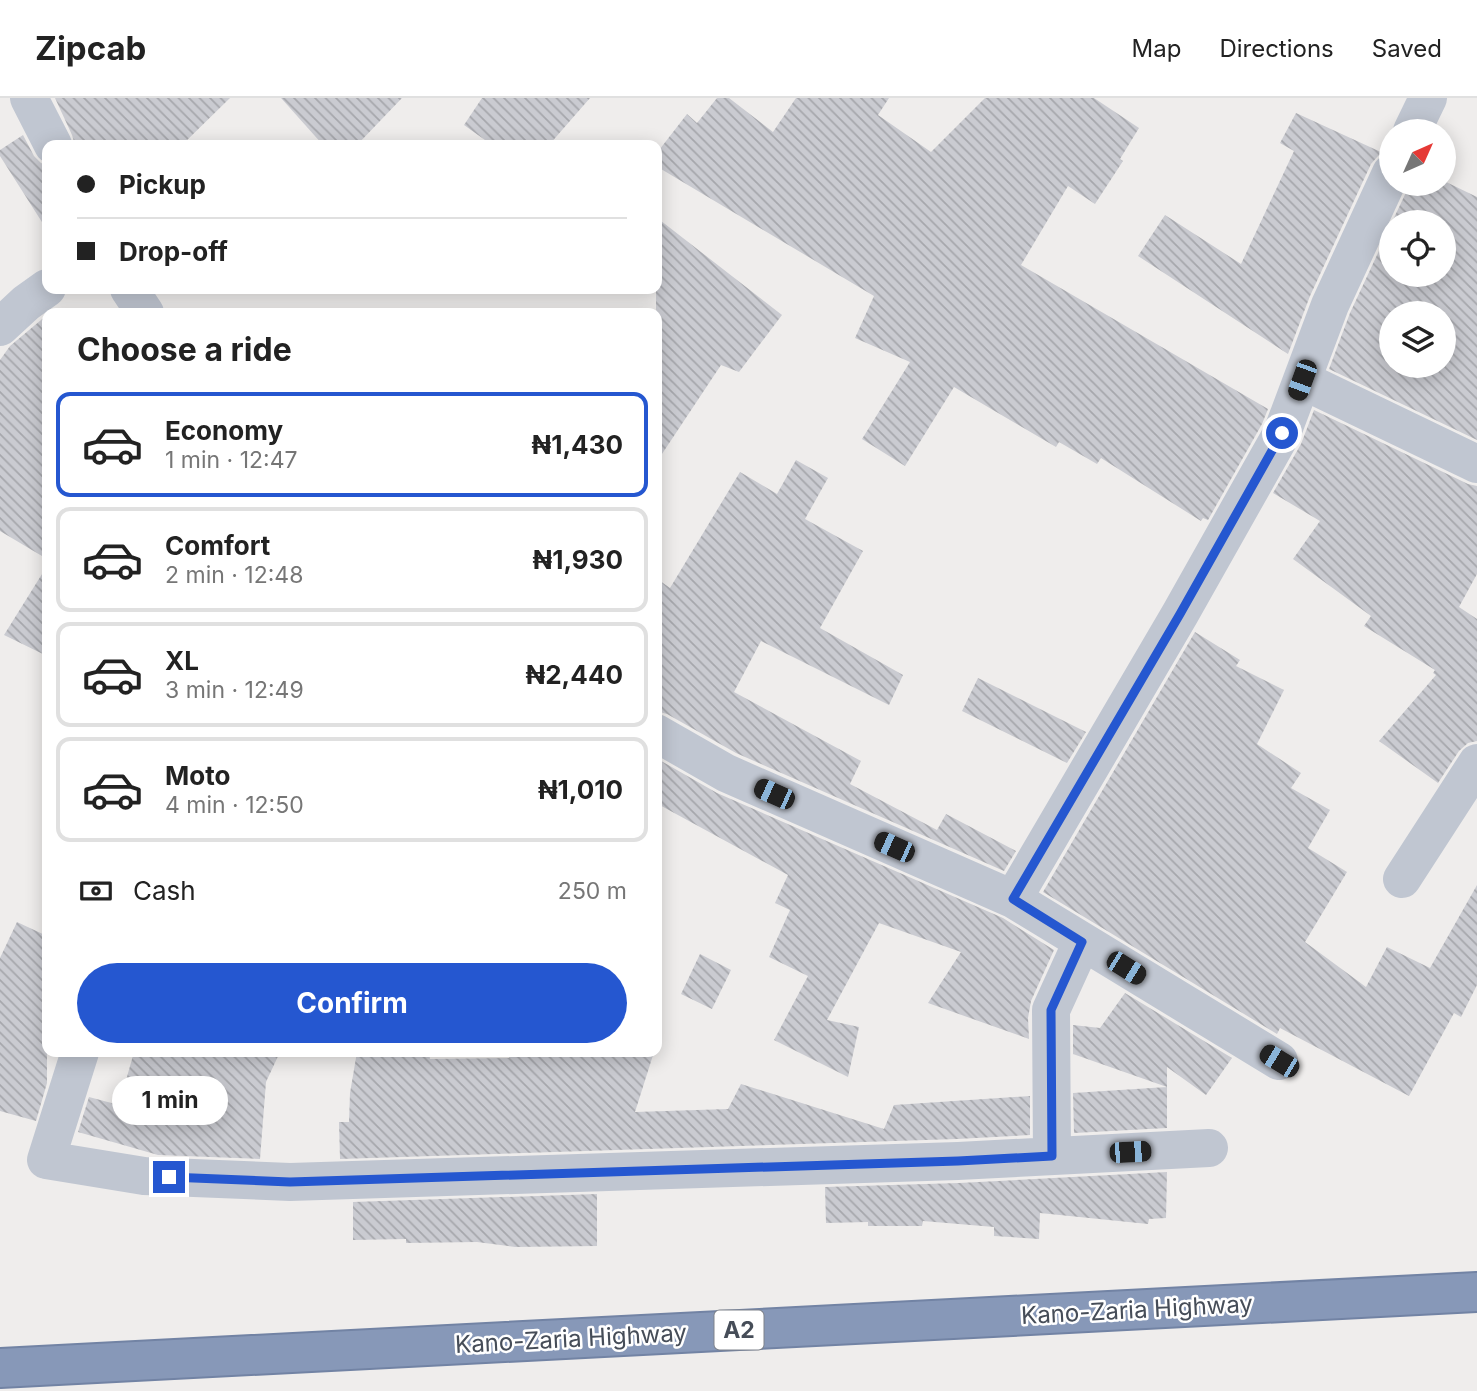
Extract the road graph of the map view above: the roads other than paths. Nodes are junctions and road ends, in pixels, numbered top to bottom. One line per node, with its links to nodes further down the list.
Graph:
1 (29, 98): 4 (street)
2 (1428, 98): 3 (street)
3 (1418, 119)
4 (50, 140)
5 (1380, 196): 8 (street)
6 (42, 292): 7 (street)
7 (0, 327)
8 (1302, 380): 9 (street); 13 (street)
9 (1477, 464)
10 (662, 737): 13 (street)
11 (1477, 763): 12 (street)
12 (1402, 879)
13 (1013, 899): 14 (street)
14 (1082, 942): 16 (street); 18 (street)
15 (78, 1057): 18 (street)
16 (1279, 1061)
17 (1209, 1148): 18 (street)
18 (1052, 1156)
19 (1477, 1292): 20 (highway, Kano-Zaria Highway / A2)
20 (0, 1368)

